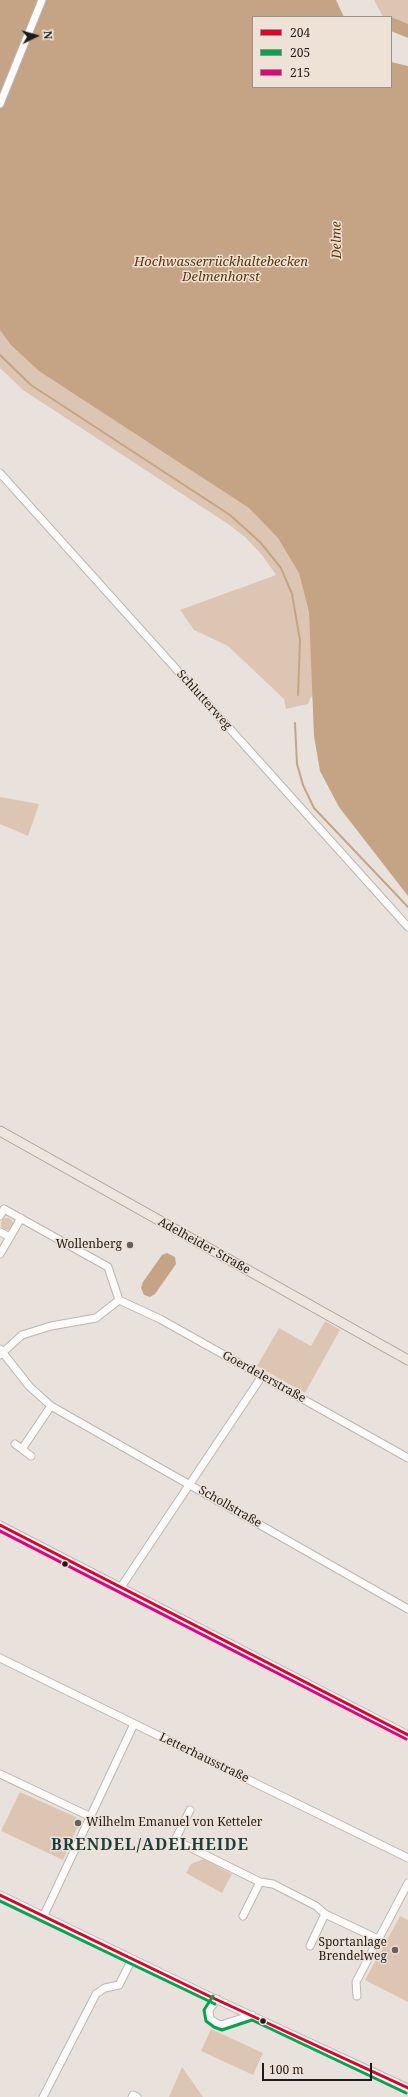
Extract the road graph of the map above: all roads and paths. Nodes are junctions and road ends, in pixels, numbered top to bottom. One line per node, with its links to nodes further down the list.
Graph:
1 (42, 0): 2 (street)
2 (0, 104)
3 (0, 473): 4 (street, Schlutterweg)
4 (408, 927)
5 (0, 1131): 14 (main road, Adelheider Straße)
6 (2, 1207): 7 (street); 8 (street)
7 (0, 1216)
8 (21, 1218): 10 (street); 12 (street)
9 (0, 1232): 10 (street)
10 (10, 1237): 11 (street)
11 (0, 1254)
12 (119, 1300): 13 (street); 15 (street, Goerdelerstraße)
13 (1, 1353): 16 (street, Schollstraße)
14 (408, 1360)
15 (262, 1376): 20 (street, Goerdelerstraße); 21 (street)
16 (51, 1406): 18 (street); 21 (street, Schollstraße)
17 (15, 1444): 18 (street)
18 (22, 1449): 19 (street)
19 (31, 1456)
20 (408, 1458)
21 (189, 1483): 23 (street); 24 (street, Schollstraße)
22 (0, 1524): 23 (street)
23 (121, 1587): 27 (street)
24 (408, 1609)
25 (0, 1658): 26 (street, Letterhausstraße)
26 (134, 1724): 30 (street); 31 (street, Letterhausstraße)
27 (408, 1735)
28 (0, 1774): 30 (street)
29 (190, 1810): 32 (street)
30 (91, 1817): 36 (street)
31 (408, 1858)
32 (260, 1882): 35 (street); 37 (street)
33 (408, 1883): 38 (street)
34 (0, 1895): 36 (street)
35 (325, 1914): 38 (street); 39 (street)
36 (44, 1915): 40 (street)
37 (243, 1916)
38 (378, 1939): 41 (street)
39 (310, 1946)
40 (132, 1959): 42 (street); 45 (street)
41 (357, 1996)
42 (217, 1999): 43 (street); 43 (street)
43 (252, 2016): 44 (street)
44 (408, 2088)
45 (43, 2097)
46 (132, 2097): 47 (street)
47 (137, 2097)

